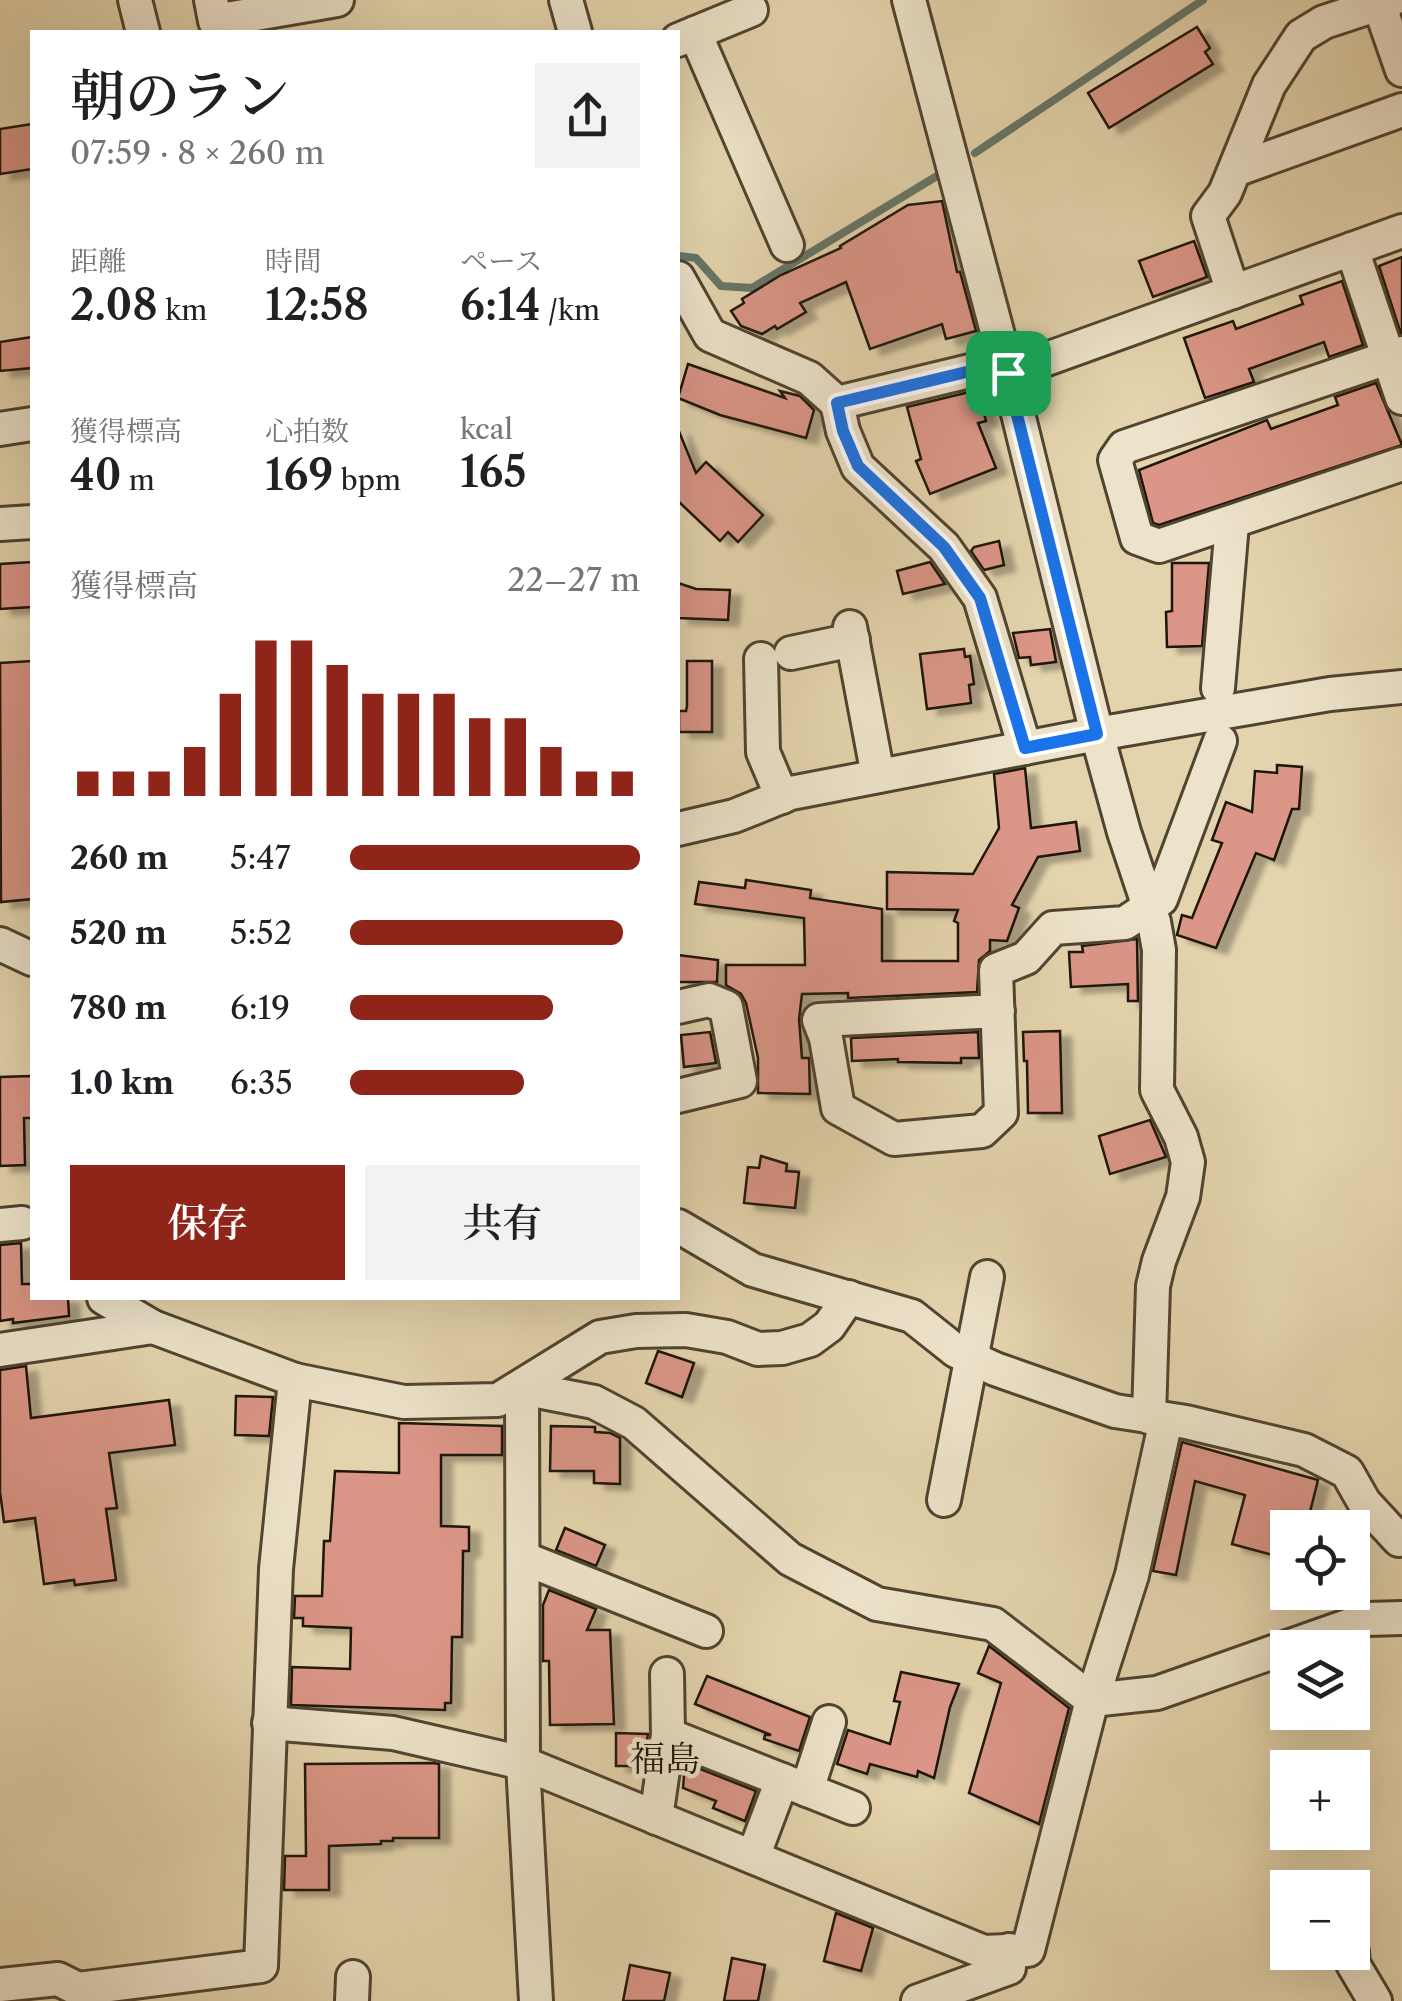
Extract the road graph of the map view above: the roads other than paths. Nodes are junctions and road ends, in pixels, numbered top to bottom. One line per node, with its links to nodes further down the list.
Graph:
1 (135, 0): 8 (street)
2 (212, 0): 3 (street)
3 (337, 0)
4 (566, 0): 9 (street)
5 (909, 0): 20 (street)
6 (1362, 4): 11 (street); 13 (street)
7 (751, 10): 10 (street)
8 (142, 30)
9 (574, 30)
10 (686, 36): 15 (street)
11 (1402, 70)
12 (1402, 110): 13 (street)
13 (1235, 170): 18 (street)
14 (1402, 232): 16 (street)
15 (787, 244)
16 (1352, 250): 18 (street); 19 (street)
17 (680, 282): 22 (street)
18 (1233, 292): 20 (street)
19 (1395, 355): 21 (street); 28 (street)
20 (1006, 368): 22 (street); 31 (street)
21 (1402, 398)
22 (837, 403): 33 (street)
23 (30, 424): 24 (street)
24 (0, 429)
25 (1402, 464): 28 (street)
26 (30, 522): 27 (street)
27 (0, 524)
28 (1232, 524): 30 (street)
29 (1402, 687): 31 (street)
30 (1218, 688)
31 (1097, 734): 33 (street); 37 (street)
32 (1220, 741): 37 (street)
33 (1025, 748): 34 (street)
34 (878, 776): 35 (street); 35 (street)
35 (782, 797): 36 (street)
36 (680, 829)
37 (1150, 909): 41 (street); 52 (street)
38 (0, 944): 39 (street)
39 (30, 958)
40 (680, 1007): 42 (street)
41 (998, 1011): 41 (street)
42 (680, 1096)
43 (680, 1227): 45 (street)
44 (987, 1276): 49 (street)
45 (849, 1297): 49 (street); 51 (street)
46 (107, 1300): 47 (street)
47 (153, 1328): 48 (street); 50 (street)
48 (0, 1350)
49 (970, 1358): 52 (street); 53 (street)
50 (295, 1380): 51 (street); 61 (street)
51 (522, 1388): 55 (street); 59 (street)
52 (1157, 1418): 54 (street); 59 (street)
53 (944, 1500)
54 (1400, 1540)
55 (523, 1558): 57 (street); 63 (street)
56 (1402, 1618): 59 (street)
57 (706, 1631)
58 (667, 1674): 62 (street)
59 (1092, 1700): 68 (street)
60 (828, 1722): 64 (street)
61 (268, 1723): 63 (street); 71 (street)
62 (668, 1735): 64 (street); 66 (street)
63 (524, 1764): 66 (street); 73 (street)
64 (794, 1785): 65 (street); 67 (street)
65 (853, 1808)
66 (656, 1818): 67 (street)
67 (753, 1857): 68 (street)
68 (1009, 1950): 74 (street)
69 (1357, 1970): 75 (street)
70 (0, 1985): 72 (street)
71 (131, 1992): 72 (street)
72 (67, 1993)
73 (537, 2001)
74 (918, 2001)
75 (1375, 2001)

